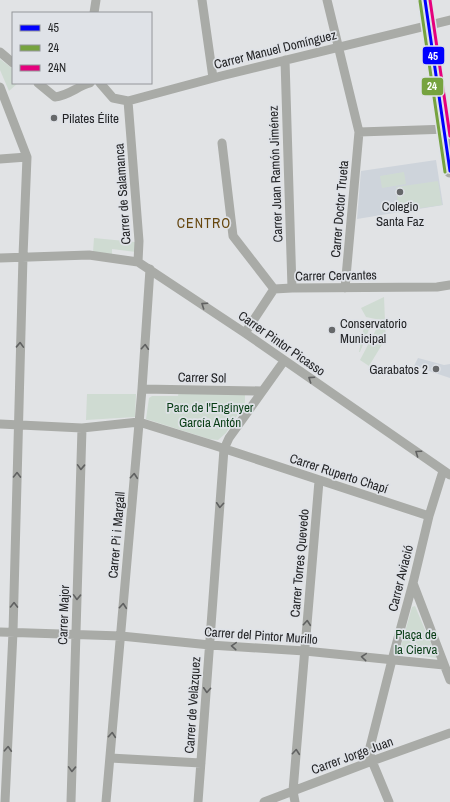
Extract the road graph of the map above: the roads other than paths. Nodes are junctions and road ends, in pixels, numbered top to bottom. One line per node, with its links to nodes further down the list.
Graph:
1 (96, 0): 5 (street)
2 (202, 0): 12 (street)
3 (327, 0): 8 (street, Carrer Doctor Trueta)
4 (425, 0): 7 (main road)
5 (94, 12)
6 (450, 20): 7 (street, Carrer Manuel Domínguez)
7 (429, 25): 8 (street, Carrer Manuel Domínguez); 18 (main road)
8 (339, 47): 10 (street, Carrer Manuel Domínguez); 19 (street, Carrer Doctor Trueta)
9 (0, 52): 11 (street)
10 (285, 60): 12 (street, Carrer Manuel Domínguez); 29 (street, Carrer Juan Ramón Jiménez)
11 (12, 62)
12 (213, 78): 17 (street, Carrer Manuel Domínguez)
13 (39, 84): 14 (street)
14 (86, 84)
15 (100, 84): 17 (street)
16 (0, 87): 21 (street)
17 (128, 101): 26 (street, Carrer de Salamanca)
18 (448, 129): 19 (street); 23 (main road)
19 (359, 132): 30 (street, Carrer Doctor Trueta)
20 (222, 142): 31 (street)
21 (28, 157): 22 (street); 24 (street)
22 (0, 159)
23 (450, 171)
24 (23, 256): 25 (street, Carrer Pintor Picasso); 26 (street, Carrer Pintor Picasso); 38 (street, one-way to 24)
25 (0, 258)
26 (138, 262): 27 (street, Carrer Pintor Picasso)
27 (150, 269): 32 (street, Carrer Pintor Picasso, one-way to 27); 34 (street, Carrer Pi i Margall, one-way to 27)
28 (450, 285): 30 (street, Carrer Cervantes)
29 (292, 288): 30 (street, Carrer Cervantes); 31 (street, Carrer Cervantes)
30 (345, 288)
31 (274, 290): 32 (street)
32 (245, 333): 33 (street, Carrer Pintor Picasso)
33 (284, 361): 35 (street); 41 (street, Carrer Pintor Picasso, one-way to 33)
34 (142, 389): 35 (street, Carrer Sol); 36 (street, Carrer Pi i Margall)
35 (262, 391): 40 (street)
36 (139, 422): 39 (street); 40 (street, Carrer Ruperto Chapí); 48 (street, Carrer Pi i Margall, one-way to 36)
37 (0, 424): 38 (street)
38 (18, 425): 39 (street); 46 (street, one-way to 38)
39 (82, 428): 47 (street, Carrer Major, one-way to 47)
40 (224, 449): 42 (street, Carrer Ruperto Chapí); 49 (street, Carrer de Velàzquez, one-way to 49)
41 (447, 473): 43 (street, Carrer Aviació)
42 (320, 481): 43 (street, Carrer Ruperto Chapí); 50 (street, Carrer Torres Quevedo, one-way to 42)
43 (429, 516): 44 (street, Carrer Aviació)
44 (413, 583): 51 (street, Carrer Aviació); 52 (street)
45 (0, 632): 46 (street, Carrer del Pintor Murillo)
46 (13, 632): 47 (street, Carrer del Pintor Murillo); 59 (street, one-way to 46)
47 (76, 634): 48 (street, Carrer del Pintor Murillo); 60 (street, Carrer Major, one-way to 60)
48 (121, 636): 49 (street, Carrer del Pintor Murillo); 55 (street, Carrer Pi i Margall, one-way to 48)
49 (210, 645): 50 (street, Carrer del Pintor Murillo, one-way to 49); 57 (street, Carrer de Velàzquez, one-way to 57)
50 (305, 651): 51 (street, Carrer del Pintor Murillo, one-way to 50); 58 (street, Carrer Torres Quevedo, one-way to 50)
51 (392, 660): 52 (street, Carrer del Pintor Murillo); 56 (street, Carrer Aviació)
52 (444, 665): 53 (street)
53 (450, 680)
54 (450, 733): 56 (street, Carrer Jorge Juan)
55 (110, 758): 57 (street); 61 (street, Carrer Pi i Margall)
56 (372, 761): 58 (street, Carrer Jorge Juan); 65 (street)
57 (201, 763): 62 (street, Carrer de Velàzquez)
58 (293, 791): 63 (street, Carrer Jorge Juan); 64 (street, Carrer Torres Quevedo)
59 (5, 802)
60 (71, 802)
61 (106, 802)
62 (198, 802)
63 (264, 802)
64 (295, 802)
65 (389, 802)

